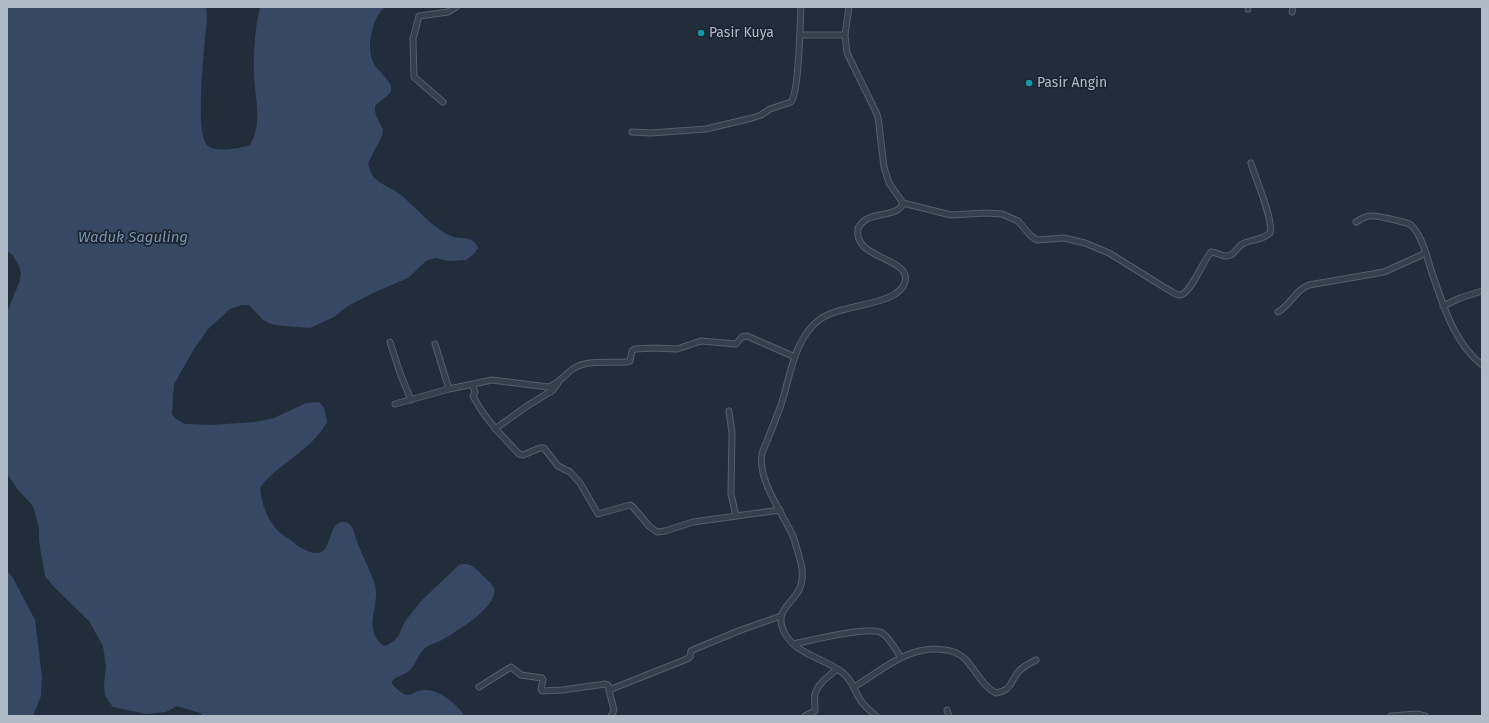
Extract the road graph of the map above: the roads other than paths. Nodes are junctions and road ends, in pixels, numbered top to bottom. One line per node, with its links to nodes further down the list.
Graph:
1 (456, 7): 6 (street)
2 (801, 7): 4 (street)
3 (849, 7): 5 (street)
4 (800, 35): 5 (street); 7 (street)
5 (845, 35): 9 (street)
6 (443, 102)
7 (632, 132)
8 (1250, 163): 9 (street)
9 (903, 203): 17 (street)
10 (1356, 222): 11 (street)
11 (1426, 253): 13 (street); 14 (street)
12 (1482, 292): 13 (street)
13 (1443, 306): 18 (street)
14 (1278, 312)
15 (390, 342): 22 (street)
16 (435, 344): 21 (street)
17 (795, 357): 19 (street); 26 (street)
18 (1482, 365)
19 (558, 382): 20 (street); 25 (street)
20 (472, 384): 21 (street); 25 (street)
21 (449, 389): 22 (street)
22 (411, 400): 23 (street)
23 (395, 404)
24 (729, 411): 27 (street)
25 (495, 429): 27 (street)
26 (780, 510): 27 (street); 28 (street)
27 (736, 516)
28 (781, 616): 29 (street); 35 (street)
29 (793, 644): 30 (street); 32 (street)
30 (901, 658): 31 (street); 34 (street)
31 (1036, 660)
32 (837, 669): 34 (street); 38 (street)
33 (479, 687): 35 (street)
34 (854, 687): 39 (street)
35 (610, 690): 37 (street)
36 (947, 710): 40 (street)
37 (613, 715)
38 (805, 716)
39 (876, 716)
40 (949, 716)
41 (1391, 716): 42 (street)
42 (1425, 716)

